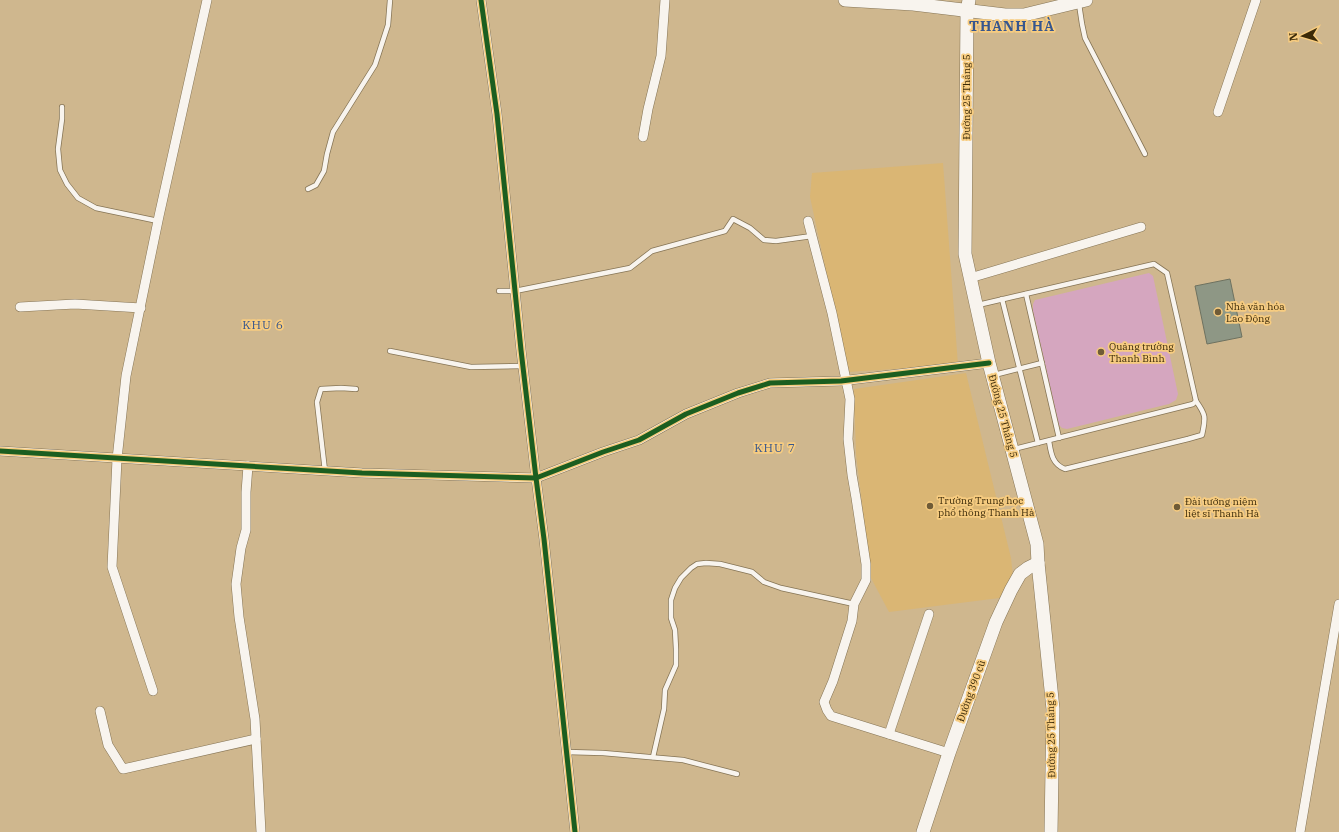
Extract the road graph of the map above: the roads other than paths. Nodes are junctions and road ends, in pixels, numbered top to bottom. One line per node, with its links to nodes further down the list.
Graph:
1 (207, 0): 14 (street)
2 (390, 0): 13 (lane)
3 (481, 0): 20 (street)
4 (665, 0): 11 (street)
5 (845, 0): 8 (main road)
6 (1256, 0): 10 (street)
7 (1081, 1): 8 (main road); 12 (lane)
8 (968, 6): 18 (main road, Đường 25 Tháng 5)
9 (62, 108): 14 (lane)
10 (1218, 112)
11 (643, 137)
12 (1145, 154)
13 (308, 189)
14 (158, 221): 25 (street)
15 (808, 221): 17 (street)
16 (1141, 227): 18 (street)
17 (812, 236): 20 (lane); 31 (street)
18 (970, 278): 23 (main road, Đường 25 Tháng 5)
19 (499, 291): 20 (lane)
20 (515, 291): 28 (street)
21 (1026, 294): 22 (lane); 27 (lane); 33 (lane)
22 (1002, 299): 23 (lane); 30 (lane)
23 (976, 305): 29 (main road, Đường 25 Tháng 5)
24 (20, 307): 25 (street)
25 (141, 308): 39 (street)
26 (390, 351): 28 (lane)
27 (1042, 363): 30 (lane); 34 (lane)
28 (523, 366): 42 (street)
29 (991, 369): 30 (lane); 31 (street); 37 (main road, Đường 25 Tháng 5)
30 (1019, 369): 36 (lane)
31 (846, 380): 42 (street); 44 (street)
32 (356, 389): 41 (lane)
33 (1196, 401): 34 (lane); 35 (lane)
34 (1059, 438): 35 (lane)
35 (1049, 441): 36 (lane)
36 (1038, 444): 37 (lane)
37 (1012, 450): 43 (main road, Đường 25 Tháng 5)
38 (0, 451): 39 (street)
39 (118, 459): 40 (street); 47 (street)
40 (248, 466): 41 (street); 50 (street)
41 (325, 471): 42 (street)
42 (536, 478): 51 (street)
43 (1038, 563): 52 (main road, Đường 390 cũ); 58 (main road, Đường 25 Tháng 5)
44 (854, 604): 49 (street); 53 (lane)
45 (1339, 604): 59 (street)
46 (929, 614): 49 (street)
47 (154, 691)
48 (100, 711): 50 (street)
49 (889, 734): 52 (street)
50 (256, 739): 55 (street)
51 (567, 752): 53 (lane); 56 (street)
52 (949, 753): 57 (main road, Đường 390 cũ)
53 (653, 757): 54 (lane)
54 (737, 774)
55 (260, 832)
56 (575, 832)
57 (923, 832)
58 (1051, 832)
59 (1300, 832)

